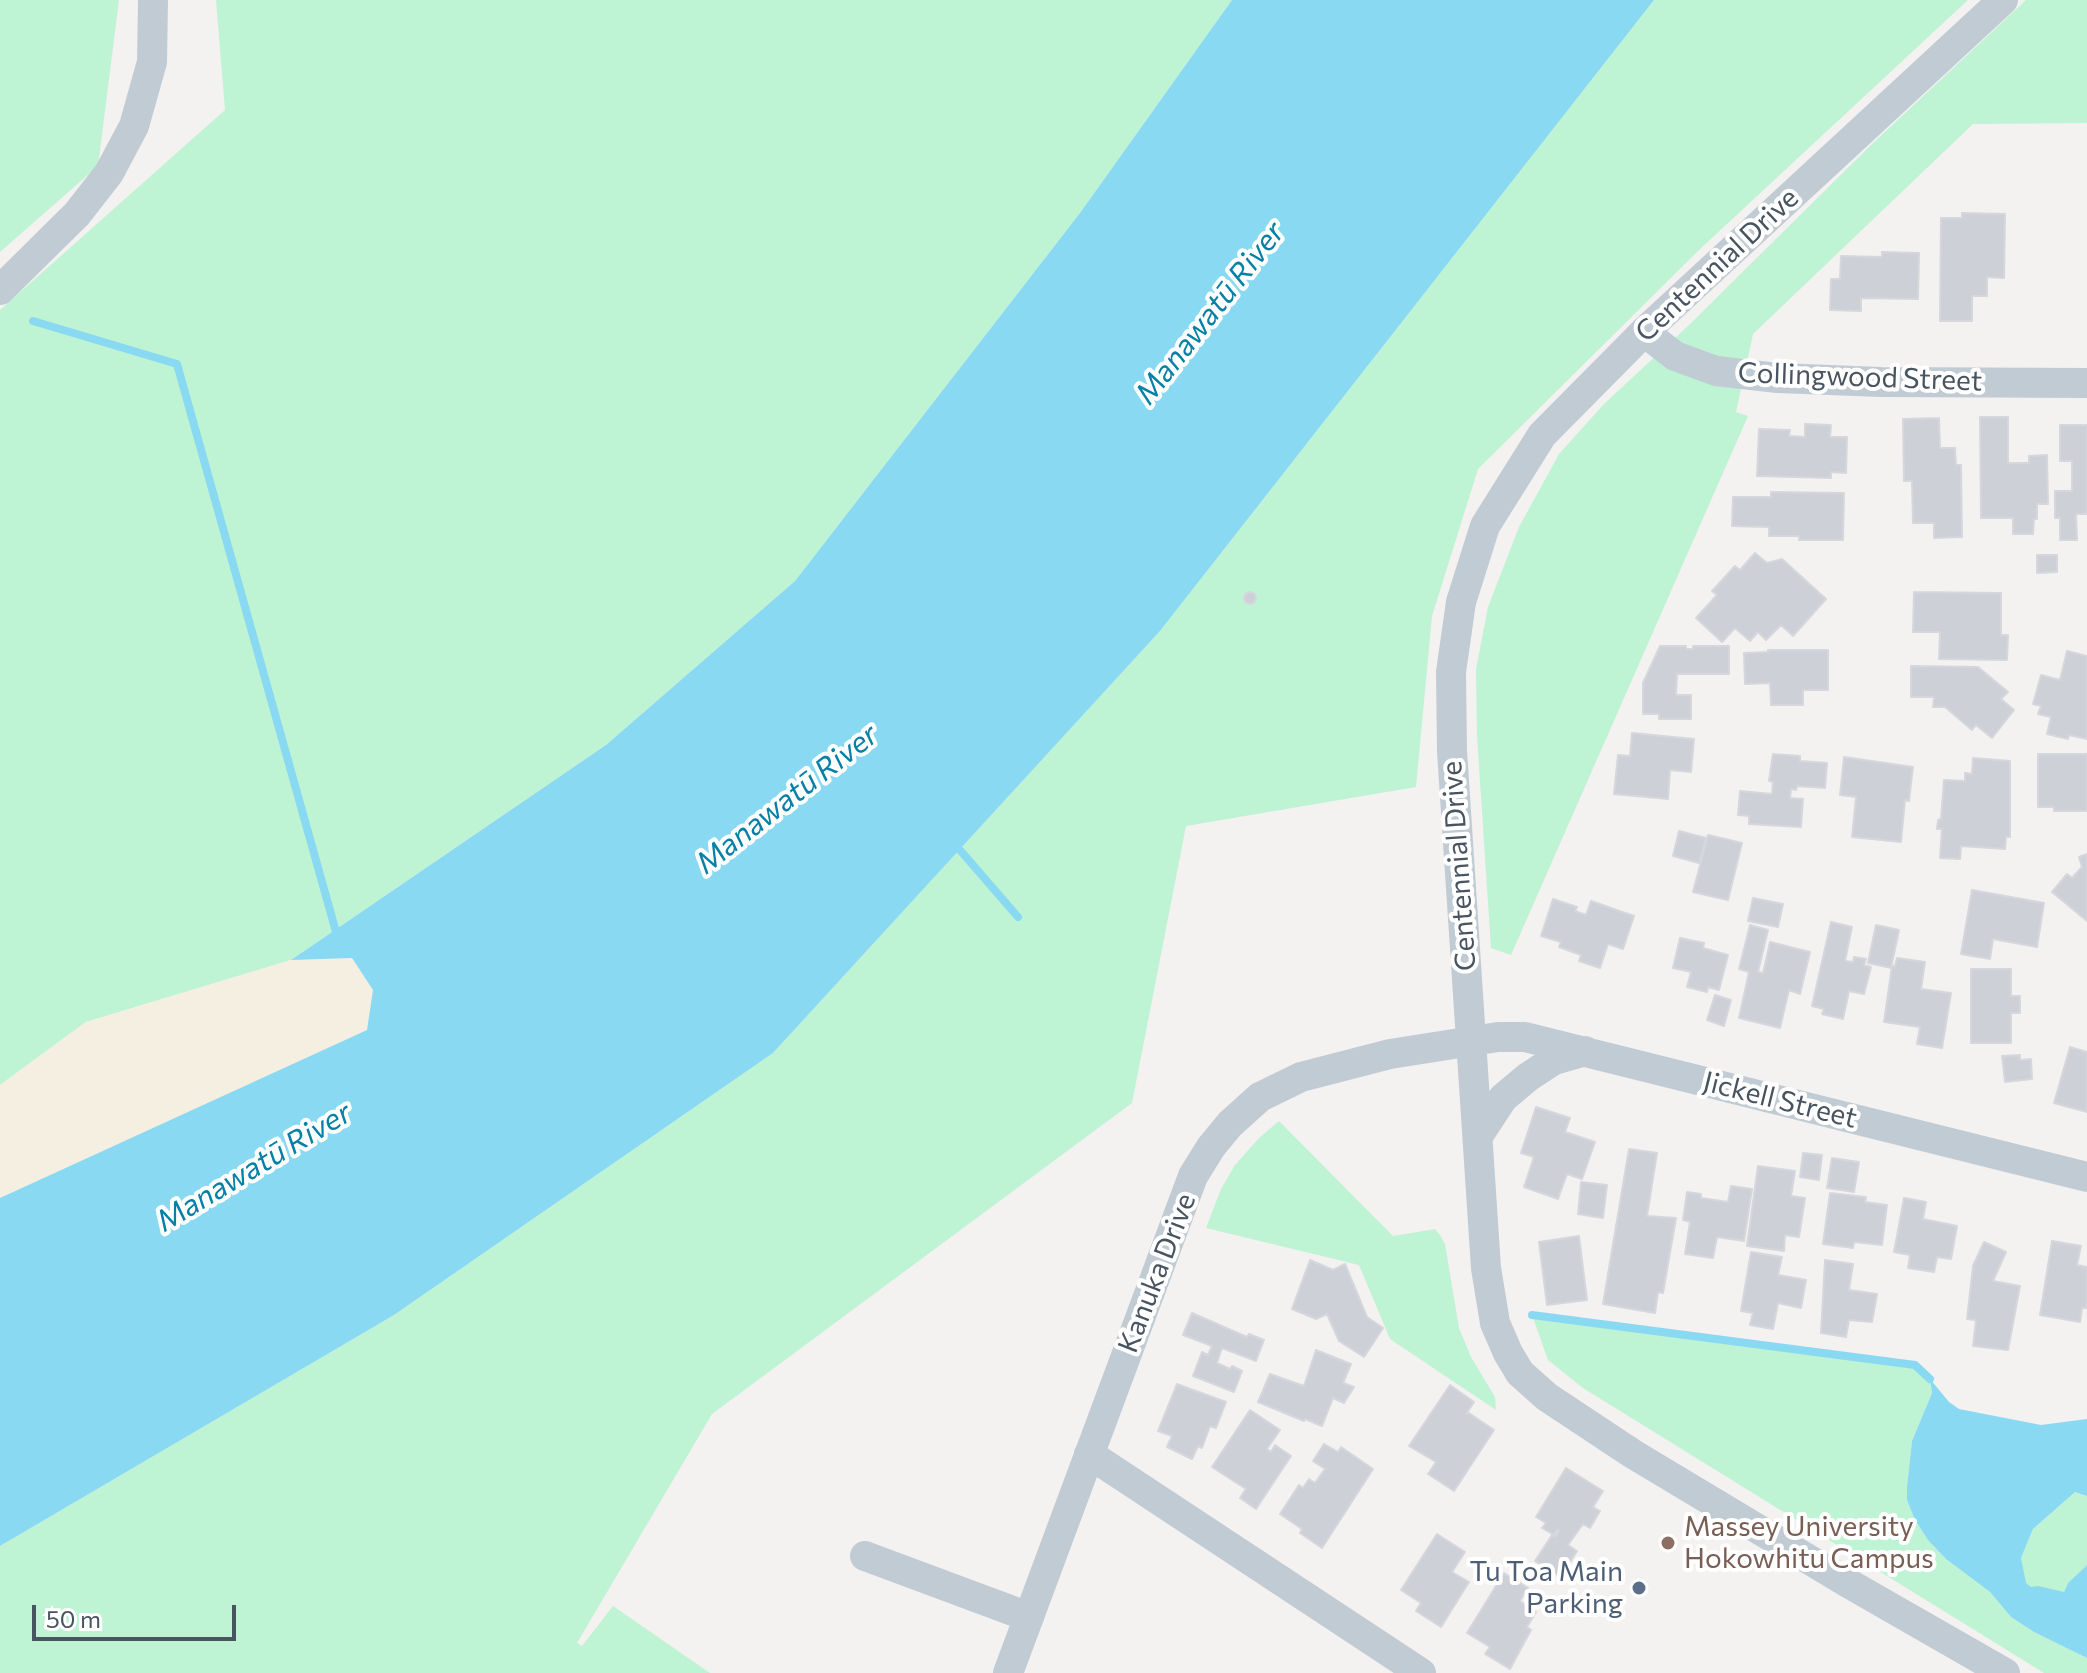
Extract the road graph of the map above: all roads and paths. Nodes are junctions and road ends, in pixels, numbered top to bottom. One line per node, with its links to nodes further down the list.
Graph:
1 (153, 0): 3 (street)
2 (2003, 0): 4 (street, Centennial Drive)
3 (0, 290)
4 (1644, 332): 5 (street, Collingwood Street); 6 (street, Centennial Drive)
5 (2087, 383)
6 (1472, 1042): 7 (street, Jickell Street); 8 (street, Centennial Drive); 10 (street, Kanuka Drive)
7 (1585, 1051): 8 (street); 9 (street, Jickell Street)
8 (1478, 1136): 15 (street, Centennial Drive)
9 (2087, 1177)
10 (1089, 1454): 12 (street, Kanuka Drive); 14 (street)
11 (865, 1556): 12 (street)
12 (1029, 1617): 13 (street, Kanuka Drive)
13 (1008, 1673)
14 (1421, 1673)
15 (2005, 1673)

